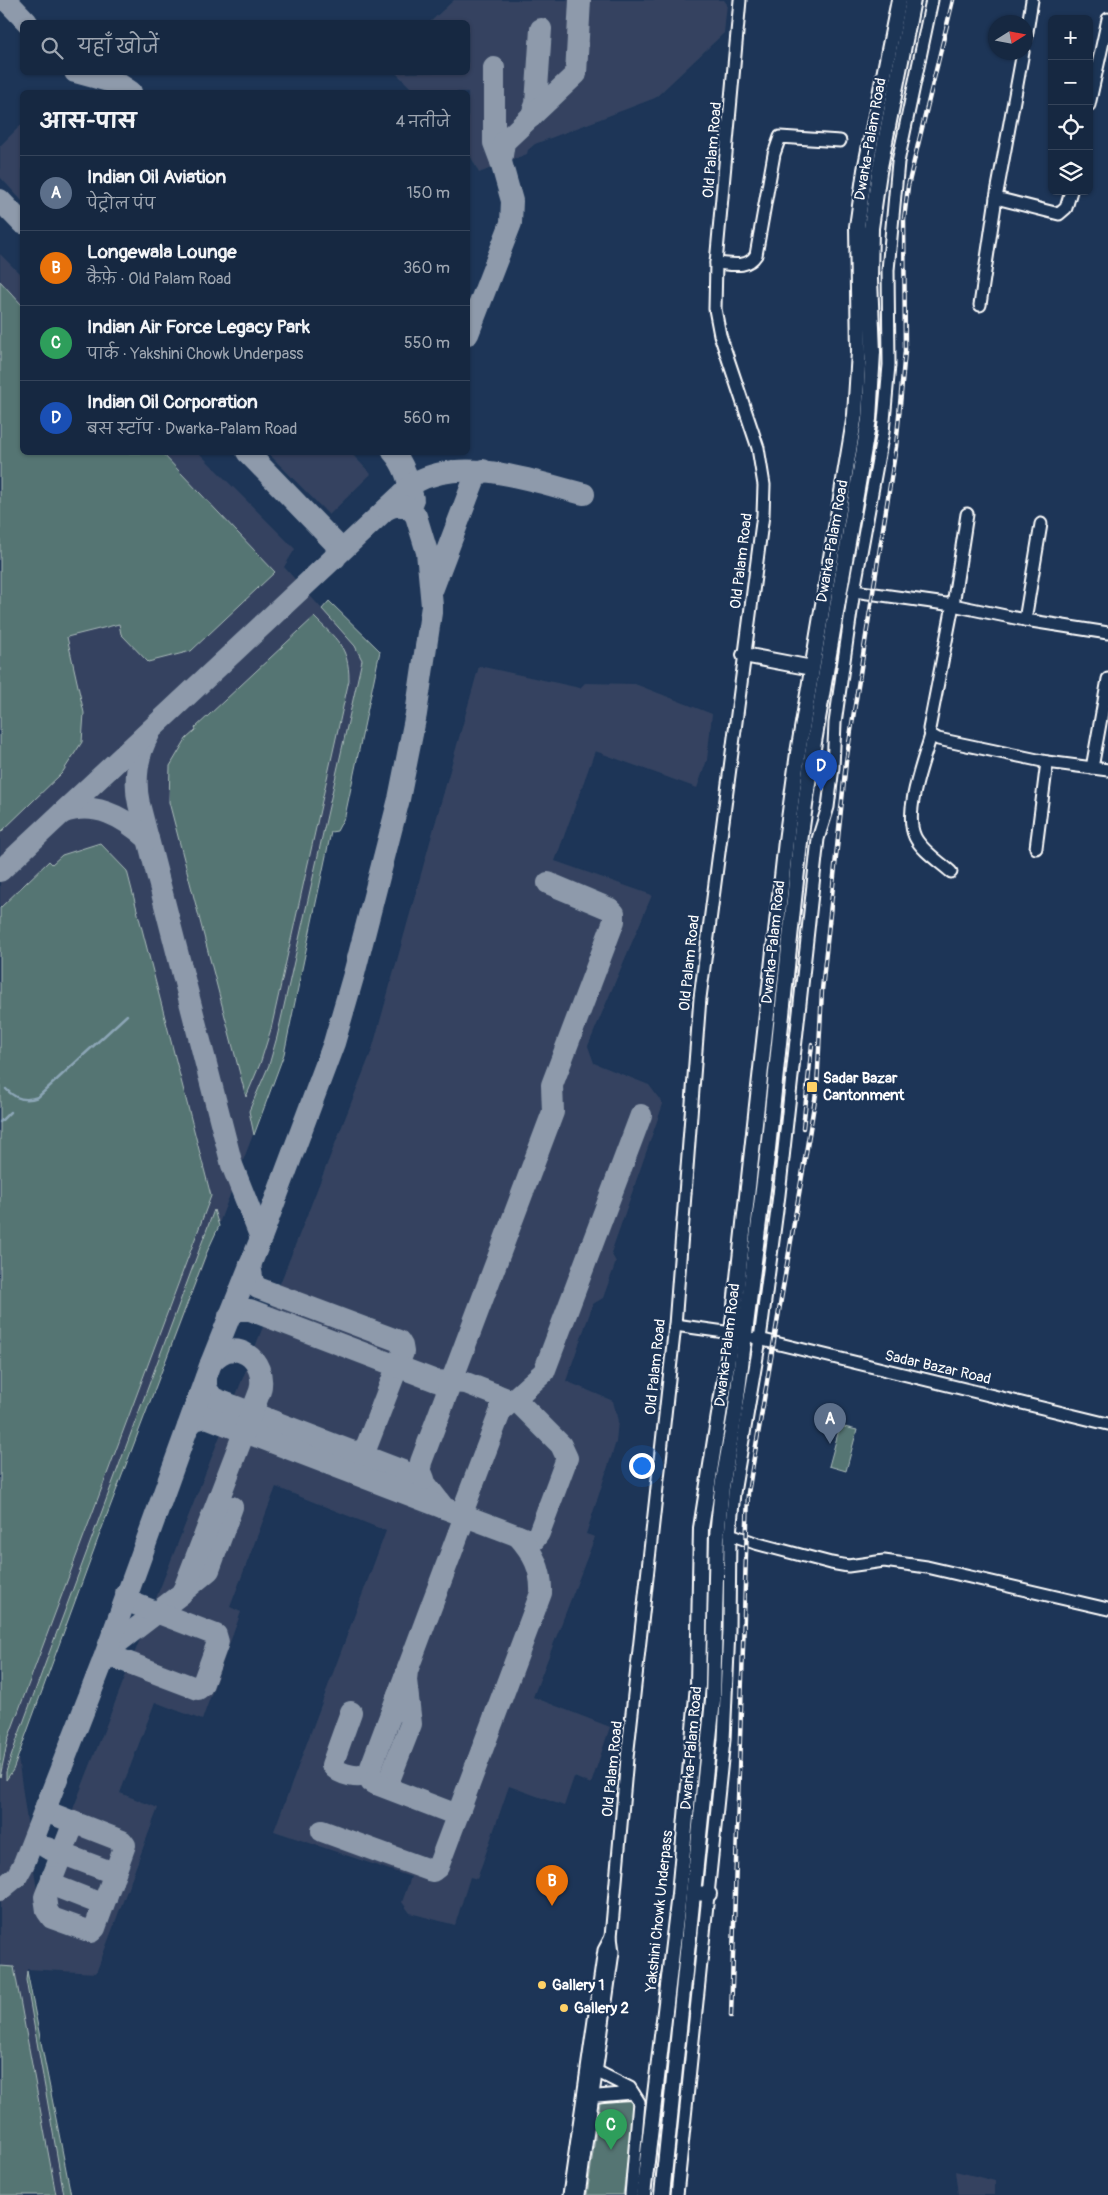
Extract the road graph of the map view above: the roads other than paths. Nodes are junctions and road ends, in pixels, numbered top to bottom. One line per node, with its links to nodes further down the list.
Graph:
1 (740, 0): 13 (street, Old Palam Road)
2 (898, 0): 22 (main road, Dwarka-Palam Road)
3 (913, 0): 31 (main road, Dwarka-Palam Road)
4 (932, 0): 17 (street)
5 (1032, 0): 6 (street)
6 (1030, 15)
7 (1108, 19): 9 (street)
8 (1022, 60): 12 (street)
9 (1093, 87)
10 (840, 141): 13 (street)
11 (1070, 195): 12 (street)
12 (996, 198): 14 (street)
13 (716, 263): 21 (street, Old Palam Road)
14 (980, 306)
15 (967, 514): 18 (street)
16 (1041, 524): 19 (street)
17 (854, 591): 18 (street); 32 (street)
18 (953, 605): 19 (street); 24 (street)
19 (1025, 620): 20 (street)
20 (1108, 633)
21 (744, 655): 22 (main road); 30 (street, Old Palam Road)
22 (812, 668): 31 (main road, Dwarka-Palam Road)
23 (1108, 679): 26 (street)
24 (931, 735): 25 (street); 29 (street)
25 (1047, 762): 26 (street); 28 (street)
26 (1092, 768): 27 (street)
27 (1108, 770)
28 (1036, 848)
29 (951, 872)
30 (675, 1325): 31 (street, Sadar Bazar Road); 38 (street, Old Palam Road)
31 (738, 1334): 32 (street, Sadar Bazar Road); 36 (main road, Dwarka-Palam Road); 44 (main road, Yakshini Chowk Underpass)
32 (760, 1340): 33 (street, Sadar Bazar Road); 34 (street)
33 (1108, 1424)
34 (730, 1534): 35 (street); 37 (street)
35 (1108, 1609)
36 (693, 1893): 37 (main road); 45 (main road)
37 (708, 1894): 46 (street)
38 (592, 2069): 39 (street); 40 (street, Old Palam Road)
39 (633, 2093): 40 (street); 43 (street)
40 (589, 2094): 41 (street); 42 (street)
41 (569, 2195)
42 (580, 2195)
43 (631, 2195)
44 (644, 2195)
45 (662, 2195)
46 (677, 2195)

